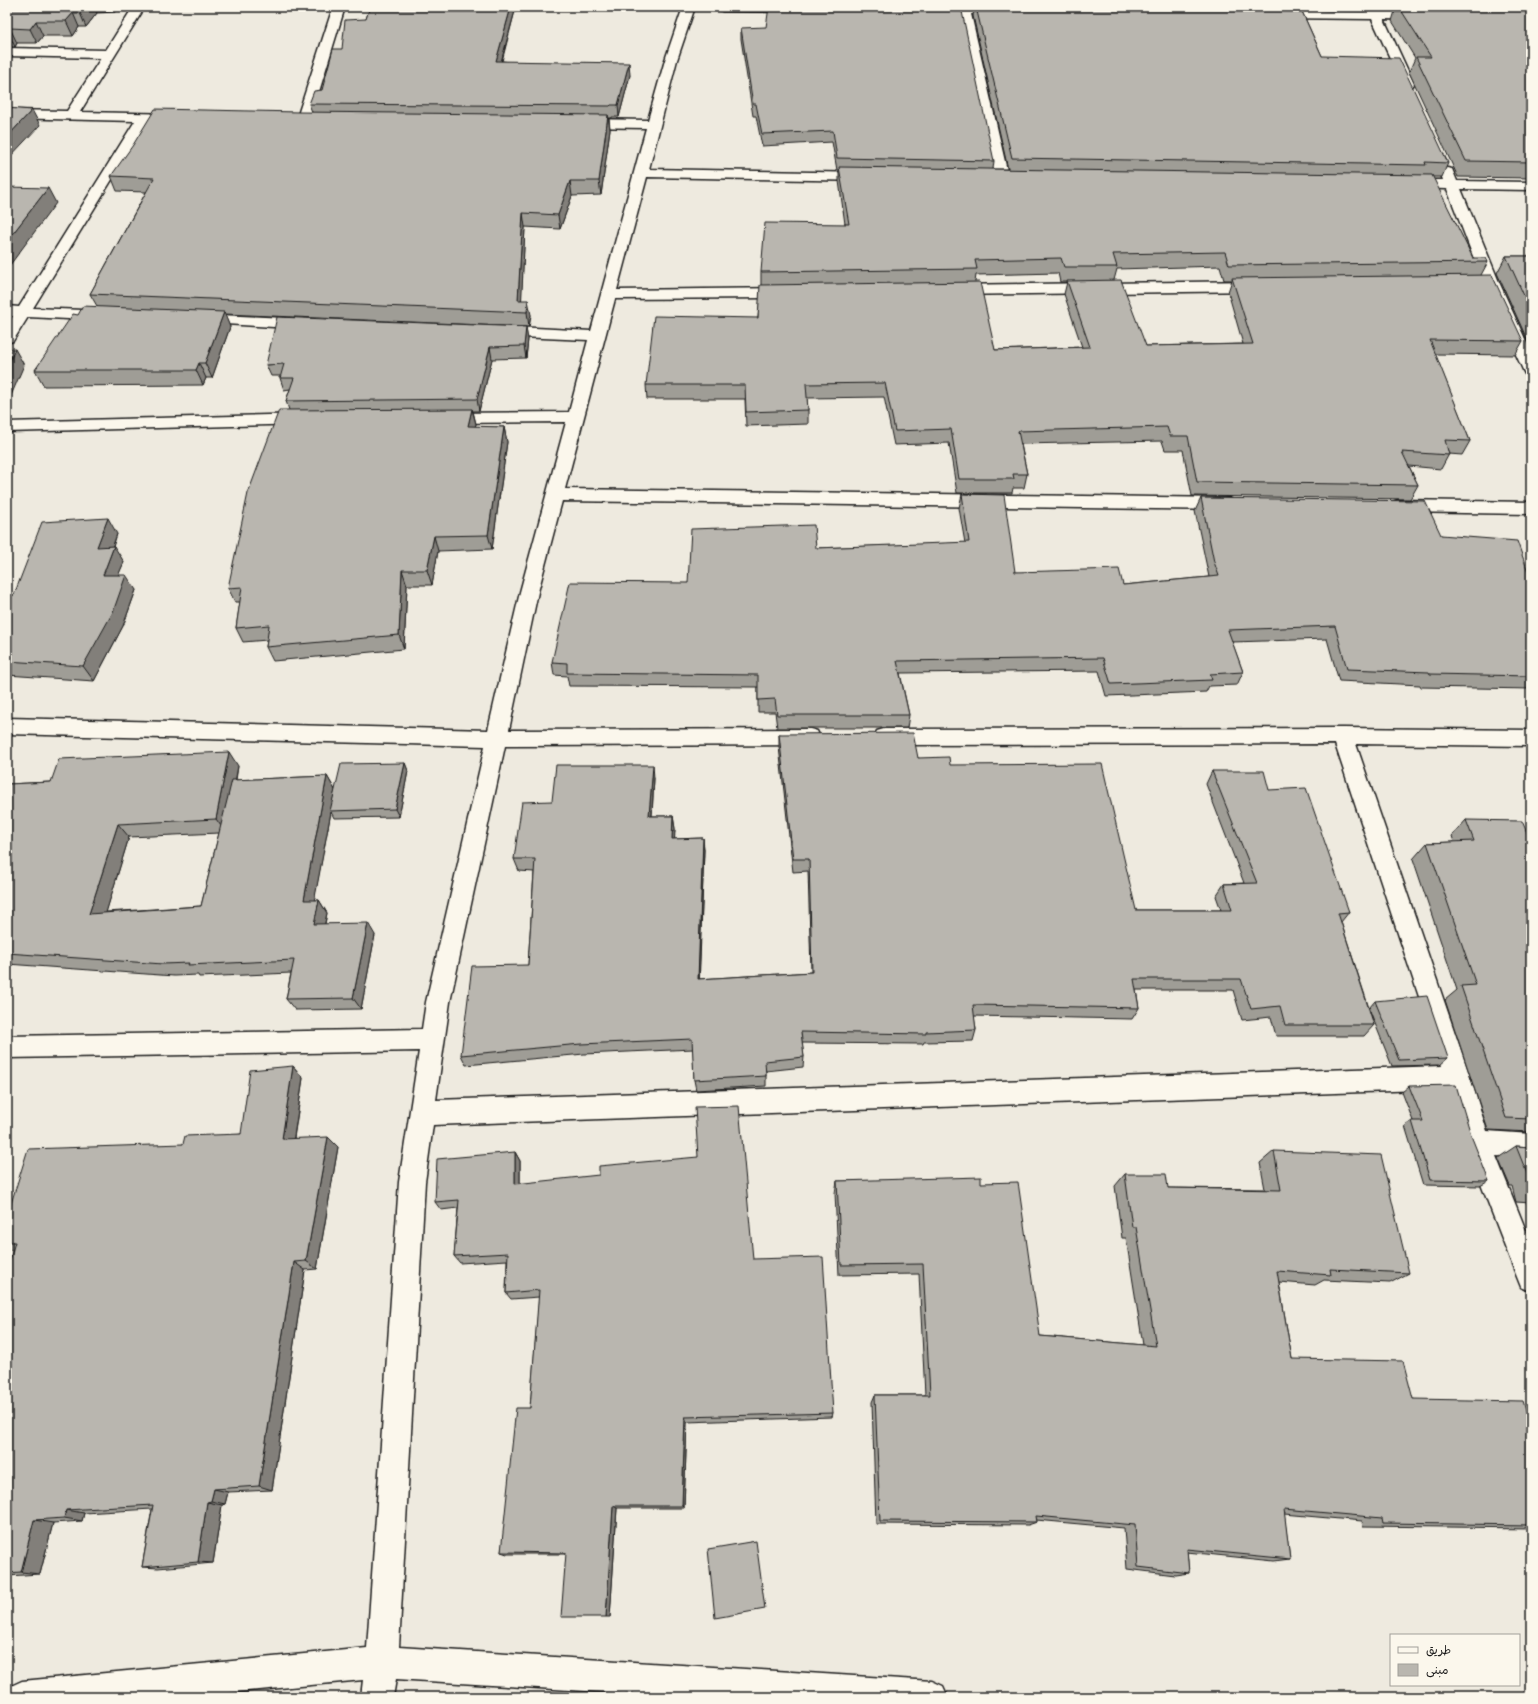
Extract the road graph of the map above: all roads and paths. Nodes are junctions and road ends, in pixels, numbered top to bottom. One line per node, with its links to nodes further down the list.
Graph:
1 (139, 7): 13 (street)
2 (339, 7): 20 (street)
3 (690, 7): 23 (street)
4 (722, 7): 5 (street)
5 (808, 8)
6 (964, 9): 7 (street); 8 (street); 28 (street)
7 (918, 10)
8 (1012, 11)
9 (1373, 11): 10 (street); 11 (street); 14 (street)
10 (1264, 14)
11 (1437, 16)
12 (7, 52): 13 (street)
13 (109, 54): 16 (street)
14 (1415, 99)
15 (7, 114): 16 (street)
16 (70, 116): 17 (street)
17 (143, 118): 18 (street); 40 (street)
18 (196, 119)
19 (288, 121): 20 (street)
20 (303, 121): 21 (street)
21 (318, 121)
22 (567, 123): 23 (street)
23 (654, 124): 25 (street)
24 (1443, 163): 31 (street)
25 (641, 174): 26 (street); 38 (street)
26 (884, 177)
27 (986, 179): 28 (street)
28 (1002, 179): 29 (street)
29 (1018, 179)
30 (1390, 184): 31 (street)
31 (1453, 184): 32 (street); 33 (street)
32 (1531, 186)
33 (1491, 282): 34 (street); 47 (street)
34 (1475, 283)
35 (1276, 286): 36 (street)
36 (934, 291)
37 (807, 292): 38 (street)
38 (608, 296): 45 (street)
39 (7, 311): 40 (street)
40 (23, 312): 41 (street); 46 (street)
41 (119, 316)
42 (183, 319): 43 (street)
43 (318, 324)
44 (486, 331): 45 (street)
45 (598, 336): 48 (street)
46 (7, 338)
47 (1530, 366)
48 (576, 417): 49 (street); 52 (street)
49 (424, 418)
50 (321, 419): 51 (street)
51 (7, 427)
52 (555, 495): 53 (street); 60 (street)
53 (1245, 504)
54 (1380, 506): 55 (street)
55 (1531, 508)
56 (7, 726): 60 (street)
57 (1343, 736): 59 (street); 61 (street); 64 (street)
58 (832, 737): 60 (street)
59 (864, 737)
60 (496, 738): 62 (street)
61 (1531, 738)
62 (433, 1040): 63 (street); 65 (street)
63 (7, 1047)
64 (1458, 1077): 65 (street); 66 (street)
65 (422, 1113): 69 (street)
66 (1478, 1143): 67 (street); 68 (street)
67 (1531, 1146)
68 (1531, 1277)
69 (382, 1662): 70 (street); 71 (street); 72 (street)
70 (22, 1697)
71 (377, 1697)
72 (932, 1697)

